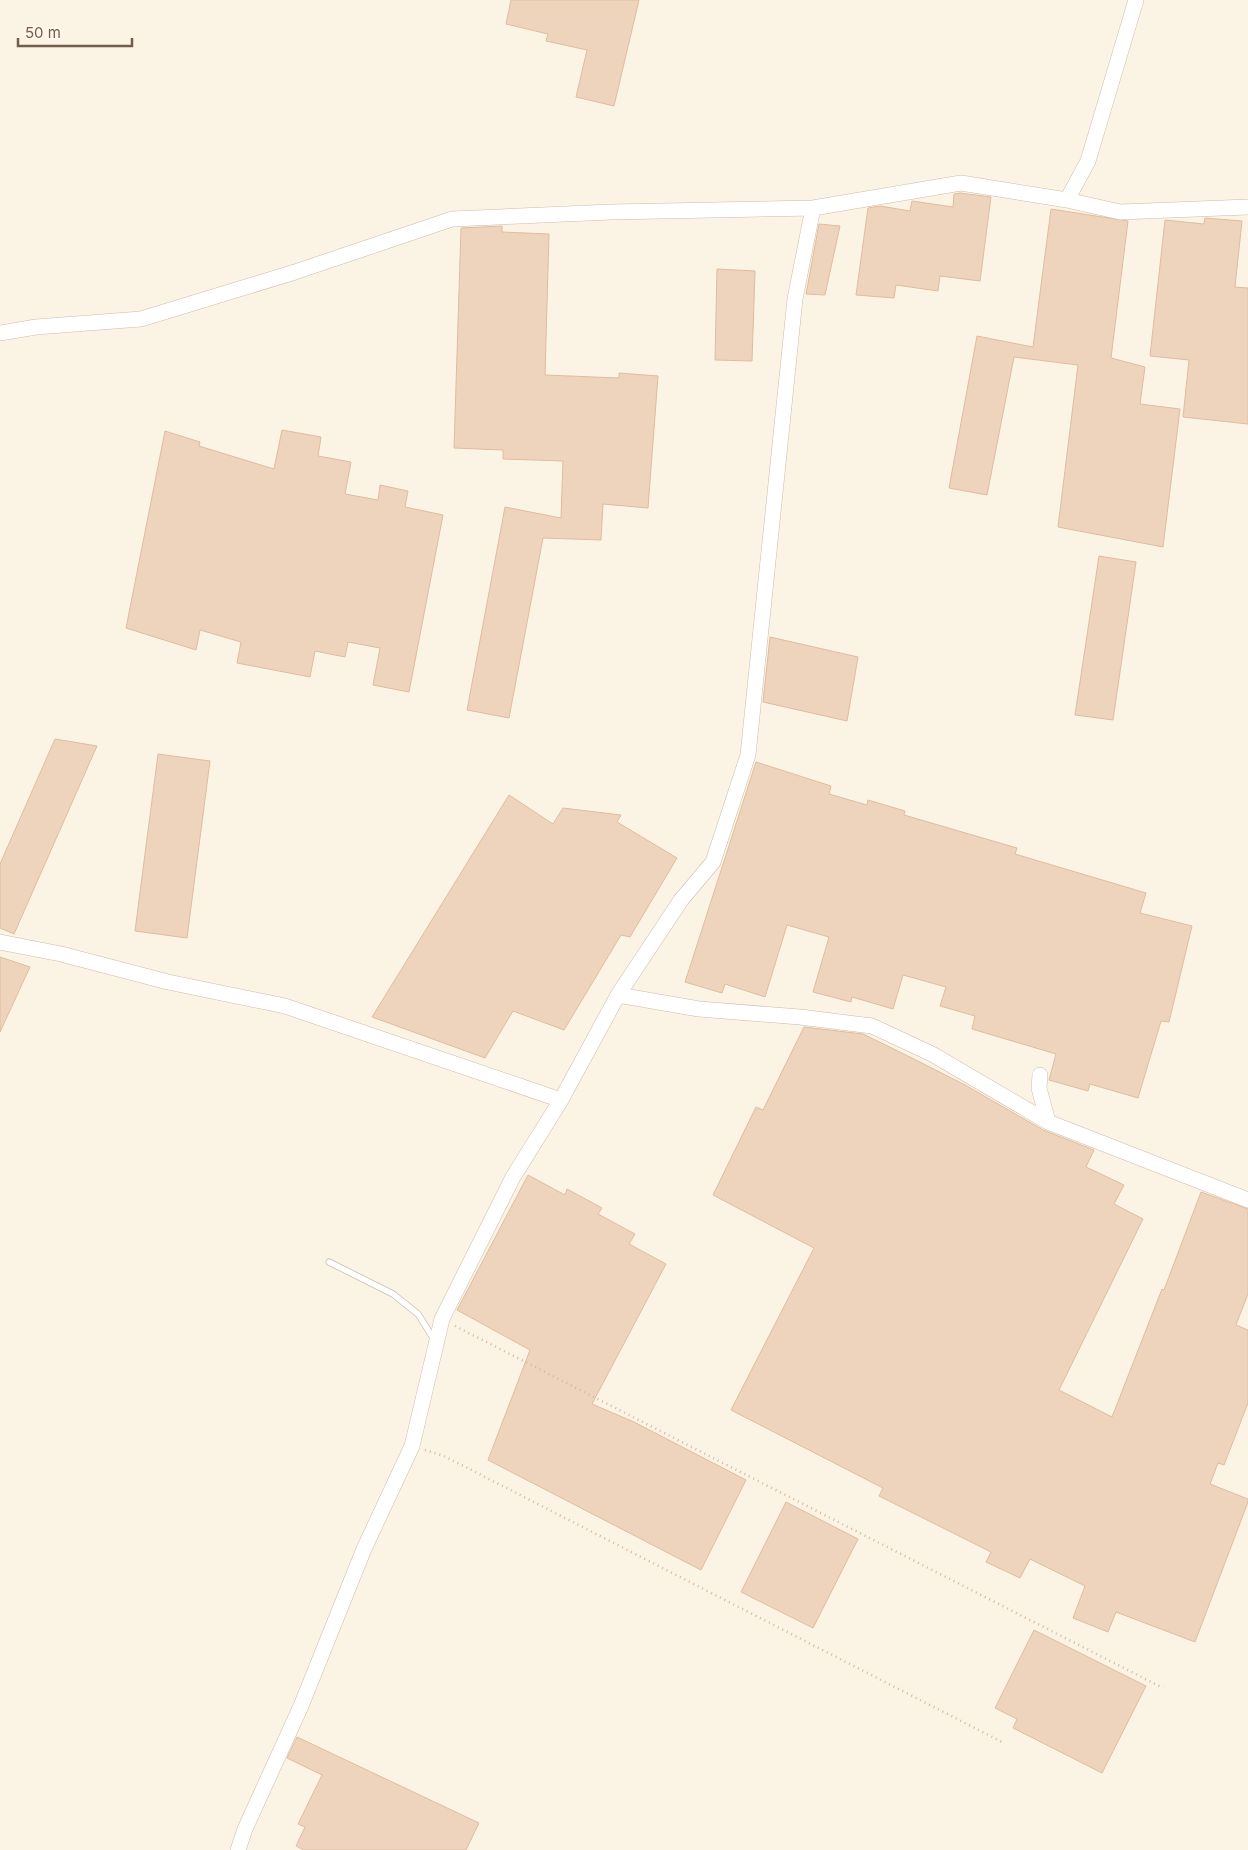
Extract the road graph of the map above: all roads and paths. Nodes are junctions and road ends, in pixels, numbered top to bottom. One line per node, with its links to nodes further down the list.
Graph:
1 (1136, 0): 2 (street)
2 (1067, 200): 3 (street); 4 (street)
3 (1248, 207)
4 (813, 208): 5 (street); 7 (street)
5 (0, 333)
6 (0, 942): 9 (street)
7 (618, 995): 9 (street); 10 (street)
8 (1040, 1075): 10 (street)
9 (561, 1100): 13 (street)
10 (1048, 1122): 11 (street)
11 (1248, 1200)
12 (329, 1262): 14 (lane)
13 (442, 1319): 14 (street); 16 (path)
14 (436, 1343): 15 (street)
15 (412, 1446): 17 (path); 18 (street)
16 (1163, 1688)
17 (1004, 1743)
18 (238, 1850)

